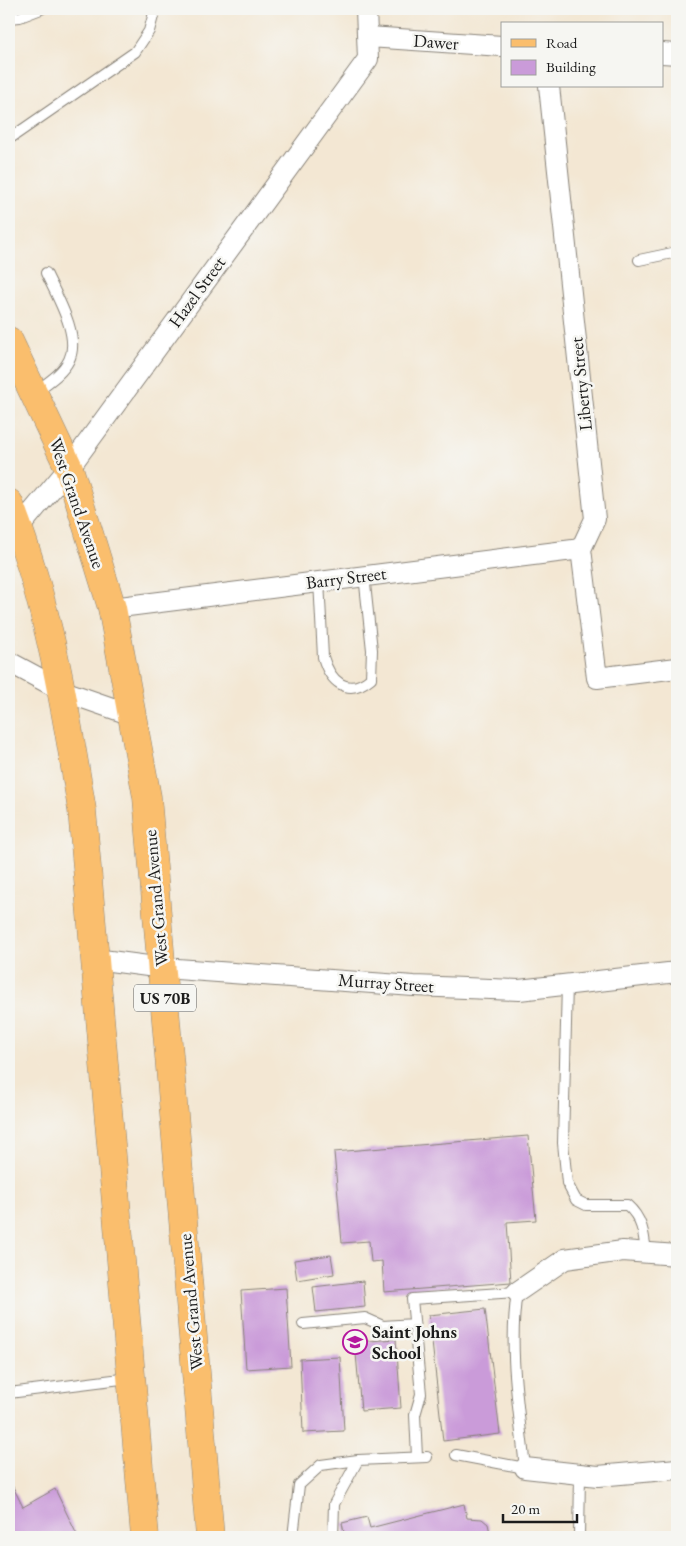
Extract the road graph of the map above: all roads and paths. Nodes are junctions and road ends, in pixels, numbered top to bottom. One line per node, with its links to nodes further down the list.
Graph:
1 (41, 9): 4 (lane)
2 (155, 9): 10 (lane)
3 (366, 9): 5 (street, Hazel Street)
4 (9, 18)
5 (369, 37): 6 (street, Dawer); 16 (street, Hazel Street)
6 (501, 46)
7 (664, 53): 8 (street)
8 (677, 54)
9 (549, 88): 19 (street, Liberty Street)
10 (9, 139)
11 (677, 252): 12 (lane)
12 (639, 260)
13 (46, 272): 15 (lane)
14 (9, 341): 15 (main road, West Grand Avenue / US 70B)
15 (35, 393): 16 (main road, West Grand Avenue / US 70B)
16 (69, 468): 18 (street, Hazel Street); 22 (main road, West Grand Avenue / US 70B)
17 (9, 504): 18 (main road)
18 (14, 534): 25 (main road)
19 (581, 550): 20 (street, Barry Street); 24 (street)
20 (364, 575): 21 (street, Barry Street); 21 (lane)
21 (319, 581): 22 (street, Barry Street)
22 (112, 608): 26 (main road, West Grand Avenue / US 70B)
23 (9, 662): 25 (street)
24 (677, 668)
25 (63, 691): 26 (street); 27 (main road)
26 (132, 715): 28 (main road, West Grand Avenue / US 70B)
27 (95, 959): 28 (street, Murray Street); 36 (main road)
28 (163, 968): 30 (street, Murray Street); 44 (main road, West Grand Avenue / US 70B)
29 (677, 972): 30 (street, Murray Street)
30 (566, 984): 31 (lane)
31 (646, 1253): 32 (street); 33 (street)
32 (677, 1255)
33 (517, 1292): 35 (lane); 40 (lane)
34 (303, 1324): 35 (lane)
35 (414, 1324): 39 (lane)
36 (131, 1378): 37 (lane); 43 (main road)
37 (9, 1393)
38 (456, 1455): 40 (lane)
39 (358, 1460): 45 (lane); 46 (lane)
40 (525, 1468): 42 (street)
41 (677, 1469): 42 (street)
42 (580, 1474): 47 (lane)
43 (145, 1537)
44 (210, 1537)
45 (293, 1537)
46 (333, 1537)
47 (579, 1537)

